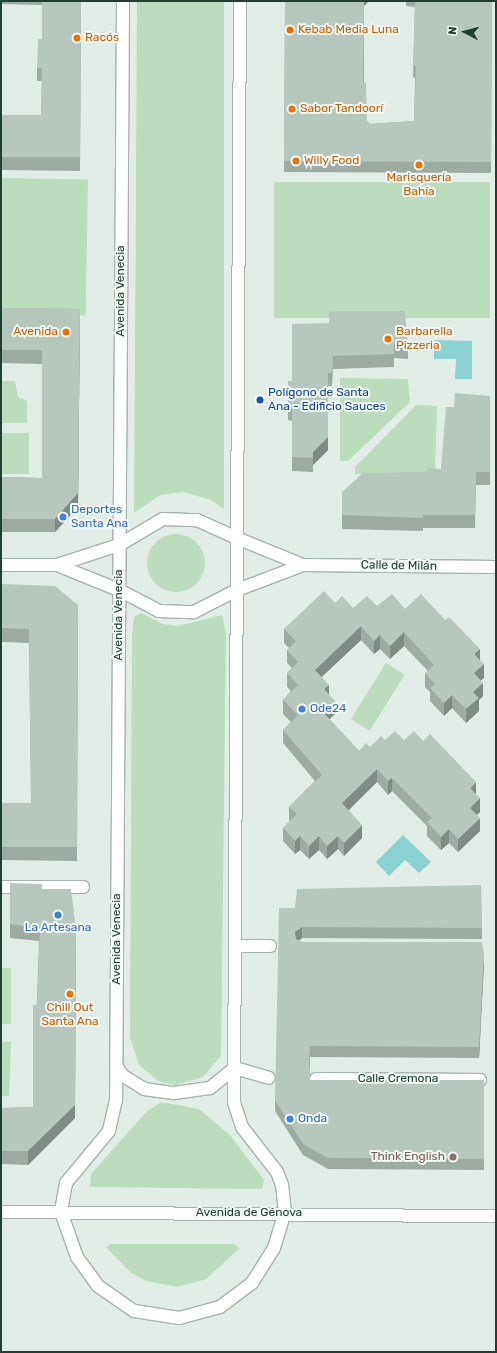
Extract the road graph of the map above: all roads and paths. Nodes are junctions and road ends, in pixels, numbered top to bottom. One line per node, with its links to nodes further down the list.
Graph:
1 (123, 1): 4 (street, Avenida Venecia)
2 (240, 1): 3 (street)
3 (238, 539): 4 (street); 7 (street, Calle de Milán); 10 (street)
4 (120, 545): 6 (street); 9 (street, Avenida Venecia)
5 (1, 565): 6 (street)
6 (57, 565): 9 (street)
7 (303, 565): 8 (street, Calle de Milán); 10 (street, Calle de Milán)
8 (496, 567)
9 (119, 590): 10 (street); 15 (street, Avenida Venecia)
10 (237, 590): 13 (street)
11 (1, 887): 12 (street)
12 (83, 887)
13 (235, 946): 14 (street); 16 (street)
14 (270, 946)
15 (117, 1067): 16 (street); 21 (street, Avenida Venecia)
16 (235, 1068): 17 (street); 22 (street)
17 (269, 1078)
18 (316, 1078): 19 (street, Calle Cremona)
19 (480, 1080)
20 (1, 1212): 21 (street, Avenida de Génova)
21 (61, 1212): 22 (street, Avenida de Génova); 22 (street)
22 (285, 1213): 23 (street, Avenida de Génova)
23 (496, 1216)

